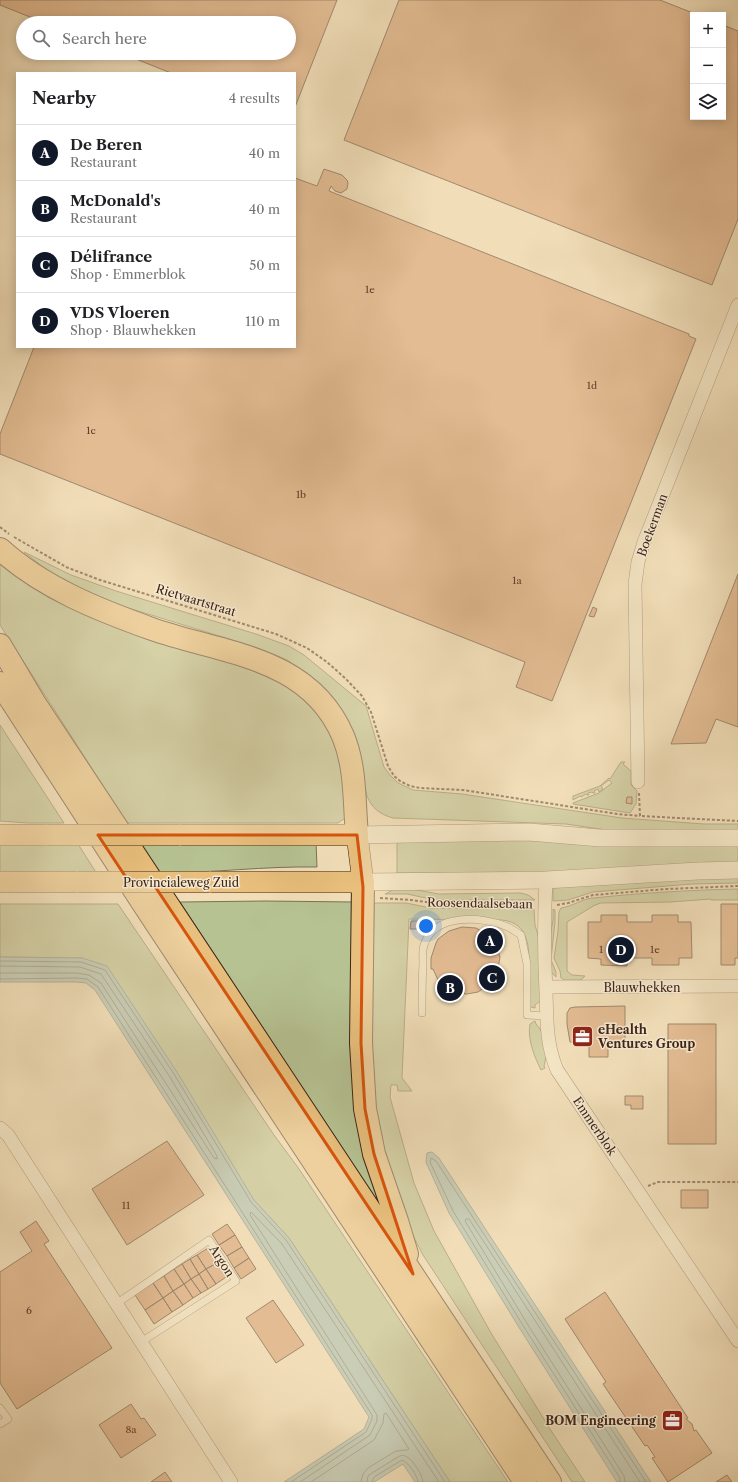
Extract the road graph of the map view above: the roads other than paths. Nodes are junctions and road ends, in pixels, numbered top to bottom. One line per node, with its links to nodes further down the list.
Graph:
1 (738, 305): 6 (street, Boekerman)
2 (0, 549): 8 (highway)
3 (0, 645): 19 (highway)
4 (0, 684): 5 (highway)
5 (6, 700): 26 (highway)
6 (638, 782)
7 (0, 835): 8 (main road, bridge)
8 (357, 835): 9 (street); 13 (main road)
9 (738, 838)
10 (738, 870): 11 (street, Roosendaalsebaan)
11 (546, 880): 13 (street, Roosendaalsebaan); 15 (street, Emmerblok)
12 (0, 882): 13 (main road, Provincialeweg Zuid, bridge)
13 (363, 890): 19 (highway)
14 (738, 986): 15 (street, Blauwhekken)
15 (546, 987): 17 (street, Emmerblok)
16 (422, 1013): 17 (lane)
17 (547, 1016): 21 (street, Emmerblok)
18 (0, 1128): 20 (street)
19 (412, 1274): 27 (highway)
20 (116, 1304): 22 (street); 22 (lane, Argon)
21 (738, 1341)
22 (141, 1342): 25 (street)
23 (0, 1408): 24 (lane)
24 (0, 1424)
25 (231, 1482)
26 (525, 1482)
27 (550, 1482)

